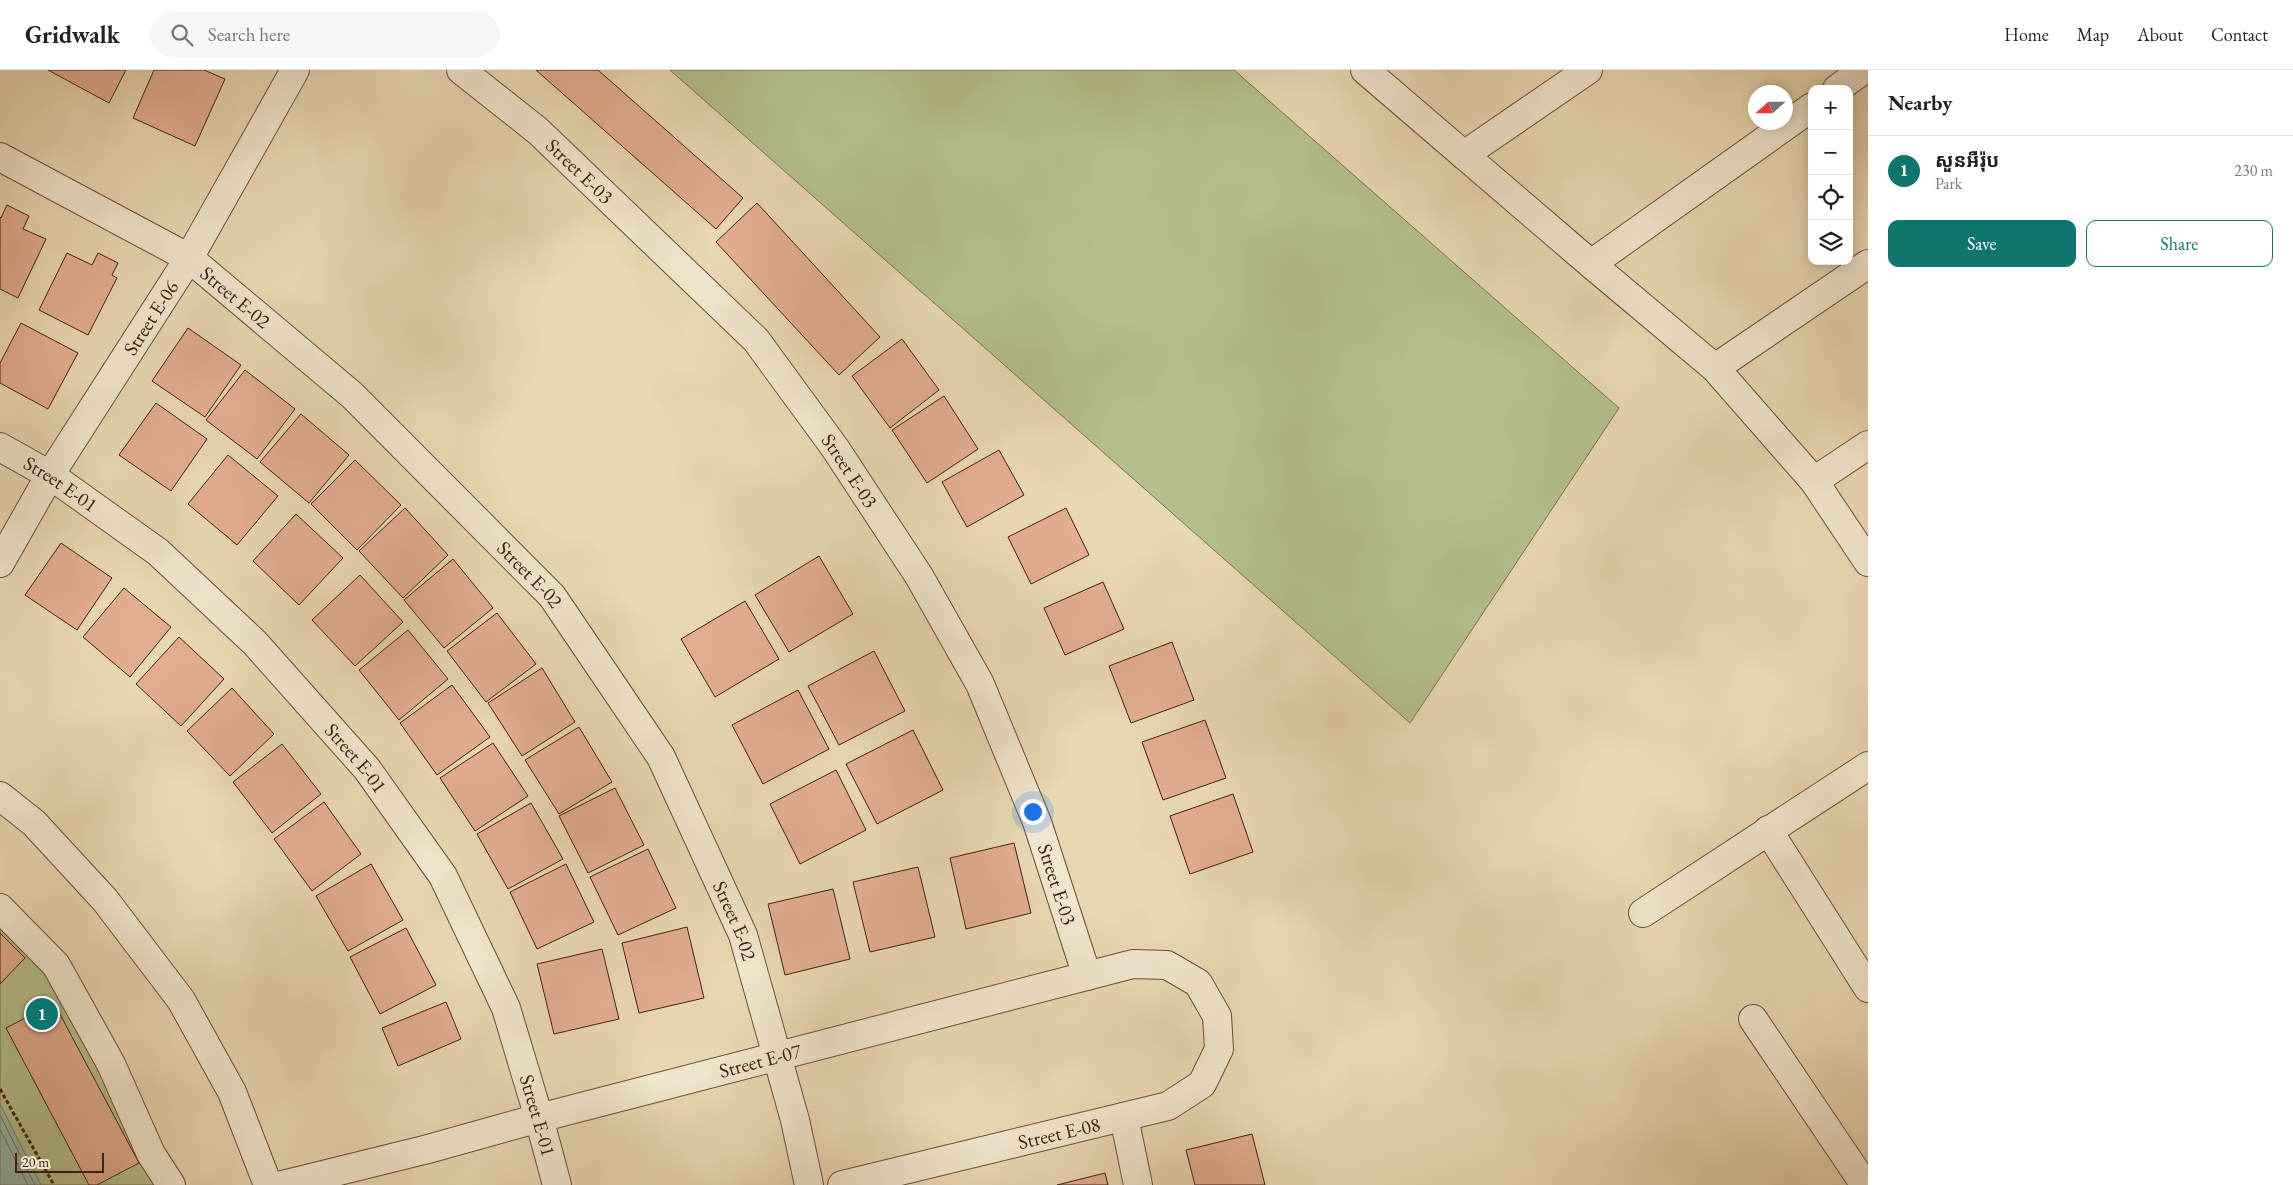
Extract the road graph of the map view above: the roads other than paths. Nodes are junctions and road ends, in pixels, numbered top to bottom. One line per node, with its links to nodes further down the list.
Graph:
1 (295, 70): 10 (street, Street E-06)
2 (461, 70): 25 (street, Street E-03)
3 (1365, 70): 8 (street)
4 (1588, 70): 8 (street)
5 (1863, 70): 6 (street)
6 (1842, 85)
7 (1808, 110): 11 (street)
8 (1464, 155): 11 (street)
9 (0, 157): 10 (street, Street E-02)
10 (189, 258): 16 (street, Street E-06); 29 (street, Street E-02)
11 (1591, 264): 13 (street)
12 (1868, 264): 13 (street)
13 (1715, 368): 17 (street)
14 (1868, 445): 17 (street)
15 (0, 448): 16 (street, Street E-01)
16 (50, 475): 19 (street, Street E-06); 31 (street, Street E-01)
17 (1814, 481): 18 (street)
18 (1868, 562)
19 (0, 563)
20 (1868, 766): 22 (street)
21 (0, 796): 33 (street)
22 (1768, 830): 24 (street); 26 (street)
23 (0, 908): 32 (street)
24 (1643, 913)
25 (1087, 976): 27 (street, Street E-07); 29 (street, Street E-07)
26 (1868, 988)
27 (1217, 1016): 30 (street, Street E-08)
28 (1753, 1019): 39 (street)
29 (778, 1056): 31 (street, Street E-07); 36 (street, Street E-02)
30 (1124, 1117): 37 (street, Street E-08); 38 (street)
31 (539, 1118): 34 (street, Street E-07); 35 (street, Street E-01)
32 (171, 1185)
33 (268, 1185)
34 (282, 1185)
35 (557, 1185)
36 (809, 1185)
37 (842, 1185)
38 (1138, 1185)
39 (1864, 1185)

